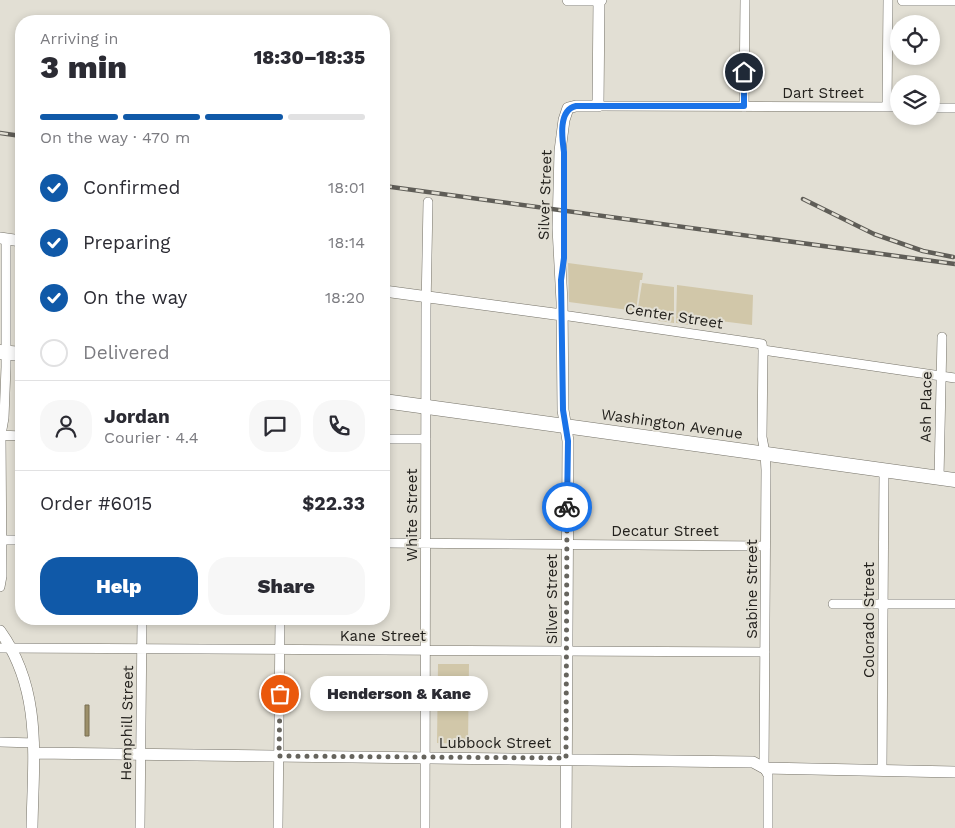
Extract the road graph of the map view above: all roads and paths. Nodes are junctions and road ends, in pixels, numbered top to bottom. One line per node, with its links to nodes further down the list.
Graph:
1 (568, 0): 2 (street)
2 (599, 0): 7 (street)
3 (744, 0): 8 (street)
4 (888, 0): 9 (street)
5 (903, 0): 6 (street)
6 (955, 0)
7 (598, 106): 8 (street, Dart Street); 16 (street, Silver Street)
8 (744, 106): 9 (street, Dart Street)
9 (887, 107)
10 (940, 108): 11 (street)
11 (955, 108)
12 (428, 202): 15 (street, White Street)
13 (3, 239): 19 (street)
14 (390, 292): 15 (street, Center Street)
15 (426, 297): 16 (street, Center Street); 23 (street, White Street)
16 (562, 315): 18 (street, Center Street); 24 (street, Silver Street)
17 (942, 337): 20 (street, Ash Place)
18 (763, 350): 20 (street, Center Street); 29 (street, Sabine Street)
19 (3, 352): 25 (street)
20 (941, 376): 21 (street, Center Street); 31 (street, Ash Place)
21 (955, 378)
22 (390, 401): 23 (main road, Washington Avenue)
23 (426, 407): 24 (main road, Washington Avenue); 28 (street, White Street)
24 (565, 426): 29 (main road, Washington Avenue); 37 (street, Silver Street)
25 (0, 435): 26 (street); 33 (street)
26 (15, 436)
27 (390, 439): 28 (street)
28 (426, 439): 36 (street, White Street)
29 (765, 453): 30 (main road, Washington Avenue); 38 (street, Sabine Street)
30 (884, 471): 31 (main road, Washington Avenue); 41 (street, Colorado Street)
31 (939, 478): 32 (main road, Washington Avenue)
32 (955, 480)
33 (1, 540): 34 (street); 39 (street)
34 (15, 540)
35 (390, 543): 36 (street, Decatur Street)
36 (426, 544): 37 (street, Decatur Street); 49 (street, White Street)
37 (567, 545): 38 (street, Decatur Street); 50 (street, Silver Street)
38 (765, 546): 51 (street, Sabine Street)
39 (0, 587)
40 (833, 604): 41 (street)
41 (882, 604): 42 (street); 59 (street, Colorado Street)
42 (955, 604)
43 (142, 625): 47 (street, Hemphill Street)
44 (280, 625): 48 (street)
45 (0, 631): 46 (street)
46 (6, 648): 47 (street, Kane Street); 53 (street)
47 (142, 649): 48 (street, Kane Street); 54 (street, Hemphill Street)
48 (280, 649): 49 (street, Kane Street); 55 (street)
49 (426, 650): 50 (street, Kane Street); 56 (street, White Street)
50 (567, 651): 51 (street, Kane Street); 57 (street, Silver Street)
51 (765, 652): 58 (street, Sabine Street)
52 (0, 742): 53 (street, Lubbock Street)
53 (34, 748): 54 (street, Lubbock Street); 61 (street)
54 (140, 755): 55 (street, Lubbock Street); 62 (street, Hemphill Street)
55 (279, 756): 56 (street, Lubbock Street); 63 (street)
56 (425, 757): 57 (street, Lubbock Street); 64 (street, White Street)
57 (566, 758): 58 (street, Lubbock Street); 65 (street, Silver Street)
58 (764, 768): 59 (street, Lubbock Street); 66 (street, Sabine Street)
59 (882, 770): 60 (street, Lubbock Street)
60 (955, 772)
61 (32, 828)
62 (140, 828)
63 (278, 828)
64 (425, 828)
65 (566, 828)
66 (768, 828)

